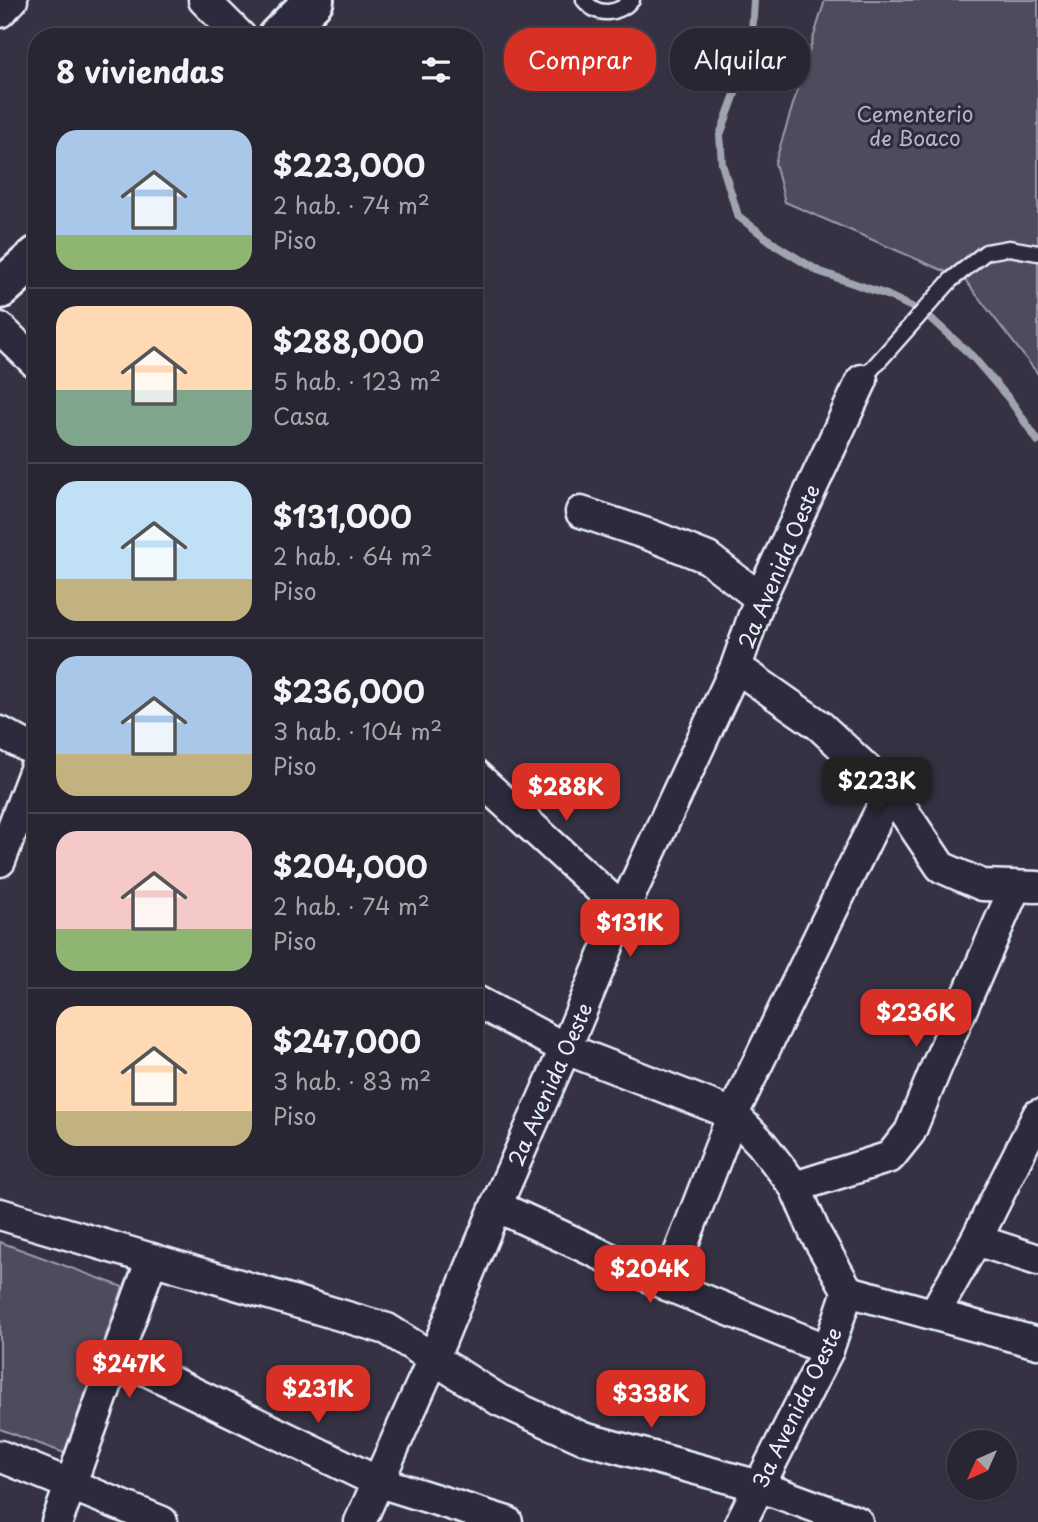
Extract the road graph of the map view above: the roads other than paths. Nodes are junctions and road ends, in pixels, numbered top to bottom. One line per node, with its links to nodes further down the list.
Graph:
1 (12, 0): 5 (street)
2 (204, 0): 6 (street)
3 (583, 0): 4 (lane)
4 (632, 0)
5 (0, 12)
6 (232, 28)
7 (1038, 253): 12 (lane)
8 (28, 264): 9 (main road)
9 (0, 289)
10 (0, 328): 11 (street)
11 (28, 355)
12 (862, 380): 14 (street, 2a Avenida Oeste)
13 (581, 512): 14 (street)
14 (760, 598): 15 (street, 2a Avenida Oeste)
15 (736, 667): 20 (street); 23 (street, 2a Avenida Oeste)
16 (0, 732): 17 (street)
17 (28, 747)
18 (483, 782): 23 (street)
19 (28, 788): 21 (street)
20 (890, 791): 22 (street); 26 (street)
21 (0, 861)
22 (1027, 887): 29 (street)
23 (622, 910): 25 (street, 2a Avenida Oeste)
24 (483, 1005): 25 (street)
25 (566, 1049): 26 (street); 30 (street, 2a Avenida Oeste)
26 (733, 1114): 29 (street); 35 (street)
27 (1038, 1115): 28 (street)
28 (1030, 1152): 32 (street)
29 (795, 1187): 36 (street)
30 (496, 1206): 35 (street); 41 (street, 2a Avenida Oeste)
31 (0, 1214): 33 (street)
32 (976, 1240): 34 (street); 37 (street)
33 (152, 1259): 40 (street); 41 (street)
34 (1038, 1260)
35 (667, 1285): 39 (street)
36 (848, 1291): 37 (street); 39 (street, 3a Avenida Oeste)
37 (934, 1314): 38 (street)
38 (1038, 1343)
39 (828, 1350): 45 (street, 3a Avenida Oeste)
40 (117, 1356): 43 (street); 44 (street)
41 (434, 1357): 43 (street, 2a Avenida Oeste); 45 (street)
42 (0, 1456): 44 (street)
43 (376, 1481): 48 (street, 2a Avenida Oeste); 49 (street)
44 (71, 1485): 46 (street); 47 (street)
45 (759, 1486): 50 (street, 3a Avenida Oeste); 51 (street)
46 (57, 1522)
47 (162, 1522)
48 (360, 1522)
49 (507, 1522)
50 (741, 1522)
51 (857, 1522)

